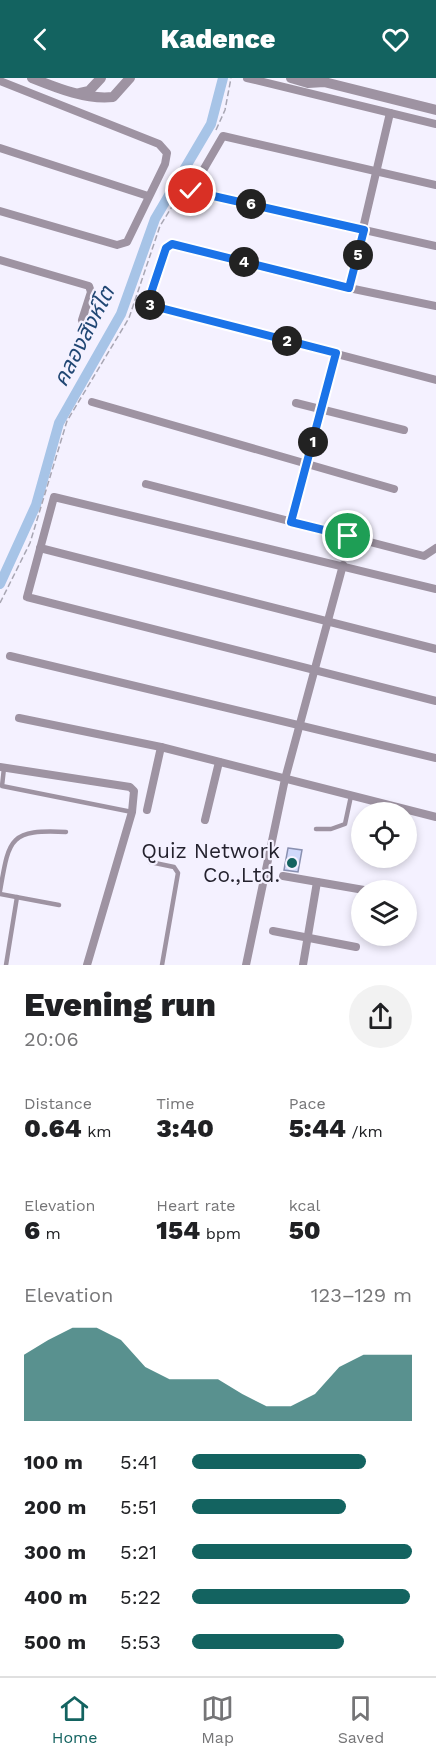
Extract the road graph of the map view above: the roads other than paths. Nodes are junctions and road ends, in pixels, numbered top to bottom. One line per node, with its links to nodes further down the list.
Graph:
1 (32, 78): 8 (street)
2 (101, 78): 8 (street)
3 (130, 78): 8 (street)
4 (247, 78): 10 (street)
5 (291, 78): 6 (street)
6 (321, 80): 9 (street)
7 (0, 81): 15 (street)
8 (80, 93)
9 (436, 110)
10 (390, 113): 11 (street); 13 (street)
11 (436, 124)
12 (0, 148): 15 (street)
13 (379, 171): 14 (street); 17 (street); 17 (street)
14 (436, 185)
15 (148, 196): 16 (street)
16 (0, 211)
17 (364, 230): 18 (street); 20 (street)
18 (436, 246)
19 (0, 260): 22 (street)
20 (349, 288): 21 (street); 23 (street)
21 (436, 306)
22 (82, 320)
23 (336, 353): 24 (street); 27 (street)
24 (436, 380)
25 (92, 402): 29 (street)
26 (296, 403): 27 (street)
27 (322, 409): 28 (street); 29 (street)
28 (404, 430)
29 (307, 465): 31 (street); 32 (street)
30 (146, 484): 32 (street)
31 (394, 489)
32 (291, 522): 34 (street)
33 (40, 548): 35 (street); 37 (street); 40 (street)
34 (436, 548)
35 (343, 565): 36 (street); 37 (street)
36 (436, 589)
37 (328, 622): 38 (street); 40 (street)
38 (436, 649)
39 (10, 657): 43 (street)
40 (314, 670): 41 (street); 43 (street)
41 (436, 701)
42 (19, 718): 44 (street)
43 (299, 724): 45 (street); 48 (street)
44 (161, 747): 46 (street); 52 (street)
45 (436, 758)
46 (219, 762): 48 (street); 55 (street)
47 (2, 767): 49 (lane); 53 (street)
48 (285, 779): 51 (street); 71 (street)
49 (2, 786): 50 (lane); 53 (lane)
50 (0, 794)
51 (351, 796): 54 (street); 56 (lane)
52 (147, 810)
53 (132, 812): 69 (street)
54 (436, 818)
55 (206, 820)
56 (316, 829)
57 (66, 832): 62 (lane)
58 (150, 862): 70 (lane)
59 (283, 876): 60 (street)
60 (317, 882): 61 (street); 66 (street)
61 (351, 889)
62 (0, 892): 63 (lane)
63 (17, 897): 64 (lane); 68 (lane)
64 (59, 905)
65 (273, 931): 66 (street)
66 (308, 939): 67 (street); 72 (street)
67 (356, 947)
68 (6, 965)
69 (87, 965)
70 (162, 965)
71 (246, 965)
72 (303, 965)

